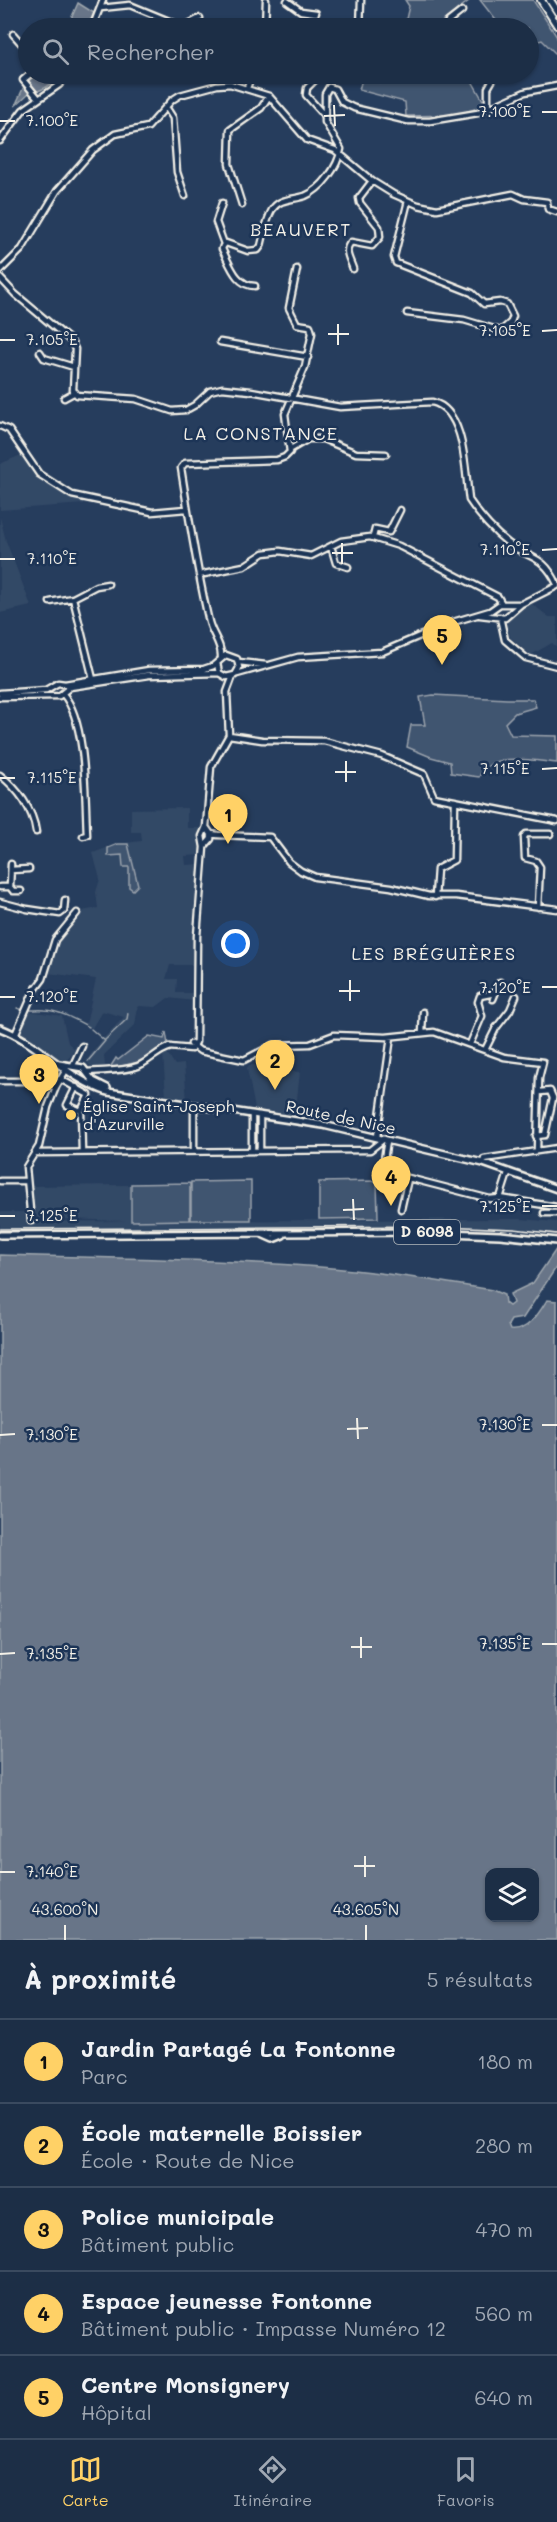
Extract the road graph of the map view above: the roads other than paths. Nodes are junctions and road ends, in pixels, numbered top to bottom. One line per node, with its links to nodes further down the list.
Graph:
1 (103, 0): 10 (street)
2 (136, 0): 9 (street)
3 (266, 0): 16 (street)
4 (282, 0): 5 (street)
5 (287, 0): 13 (street)
6 (361, 0): 17 (street)
7 (541, 0): 19 (highway)
8 (550, 0): 12 (highway)
9 (130, 5): 10 (street); 15 (street)
10 (101, 8): 14 (street)
11 (462, 11): 18 (street)
12 (557, 11)
13 (316, 13)
14 (96, 18)
15 (163, 18)
16 (265, 18)
17 (360, 18)
18 (453, 18)
19 (557, 25)
20 (13, 34): 21 (street)
21 (18, 40)
22 (25, 84): 29 (street)
23 (60, 84): 29 (street)
24 (248, 84): 28 (street)
25 (311, 84): 33 (street)
26 (490, 84): 32 (street)
27 (557, 86): 32 (street)
28 (247, 88): 30 (street); 31 (street)
29 (37, 96): 34 (street)
30 (269, 96): 35 (street); 40 (street)
31 (166, 107): 37 (street); 45 (street)
32 (488, 108): 33 (street)
33 (324, 116): 35 (street)
34 (0, 141)
35 (340, 154): 36 (street); 42 (street)
36 (372, 181): 38 (street); 44 (street)
37 (185, 196)
38 (408, 201): 41 (street); 47 (street)
39 (222, 203): 42 (street)
40 (242, 205)
41 (557, 212)
42 (224, 244): 46 (street)
43 (297, 269): 50 (street)
44 (353, 269)
45 (0, 276): 51 (street)
46 (255, 286)
47 (407, 313)
48 (220, 342): 50 (street)
49 (40, 352): 51 (street)
50 (308, 357): 54 (street)
51 (74, 366): 52 (street)
52 (75, 392): 53 (street); 54 (street)
53 (64, 398)
54 (290, 398): 56 (street); 65 (street)
55 (0, 426): 58 (street)
56 (291, 448): 57 (street); 58 (street)
57 (386, 454)
58 (186, 509): 63 (street)
59 (400, 510): 60 (street)
60 (373, 537): 61 (street); 69 (street)
61 (331, 546): 62 (street); 63 (street)
62 (348, 567)
63 (200, 575): 73 (street)
64 (108, 584): 66 (street)
65 (557, 585): 68 (street)
66 (73, 598): 67 (street); 82 (street)
67 (50, 602)
68 (521, 604): 69 (street); 70 (street)
69 (502, 605): 70 (street); 71 (street); 72 (street)
70 (510, 612): 72 (street)
71 (473, 616): 72 (street); 78 (street)
72 (501, 617): 79 (street)
73 (216, 640): 74 (street); 75 (street)
74 (231, 655): 75 (street); 76 (street)
75 (220, 657): 77 (street)
76 (238, 662): 78 (street); 81 (street)
77 (216, 663): 80 (street); 82 (street)
78 (269, 665): 81 (street)
79 (557, 666)
80 (221, 675): 81 (street); 85 (street); 88 (street)
81 (235, 675): 88 (street)
82 (93, 679): 83 (street)
83 (62, 684): 84 (street); 85 (street)
84 (53, 687): 86 (street); 87 (street)
85 (64, 693): 86 (street); 95 (street)
86 (55, 694): 87 (street)
87 (0, 695)
88 (228, 702): 89 (street)
89 (229, 735): 91 (street); 96 (street)
90 (0, 775): 93 (street)
91 (455, 801): 92 (street); 101 (street)
92 (557, 821)
93 (36, 832)
94 (550, 834): 104 (street)
95 (83, 836)
96 (207, 837): 101 (street); 115 (street)
97 (29, 869): 98 (street)
98 (10, 887): 99 (street); 100 (street)
99 (1, 888)
100 (21, 891)
101 (435, 897): 104 (street)
102 (65, 900): 103 (street)
103 (0, 902)
104 (538, 907): 105 (street)
105 (557, 909)
106 (77, 913): 112 (street)
107 (500, 982): 114 (street)
108 (516, 996): 117 (street)
109 (423, 1012): 111 (street)
110 (0, 1028): 112 (main road)
111 (422, 1033): 113 (street); 114 (street)
112 (15, 1035): 118 (main road)
113 (390, 1037): 115 (street); 132 (street)
114 (470, 1044): 117 (street)
115 (193, 1045): 119 (street)
116 (82, 1046): 118 (street)
117 (485, 1050): 126 (street)
118 (71, 1067): 119 (main road); 120 (main road, Route de Nice); 121 (street)
119 (88, 1075): 120 (main road); 125 (main road)
120 (77, 1077): 125 (main road, Route de Nice)
121 (60, 1079): 123 (street); 124 (street)
122 (0, 1081): 123 (street)
123 (56, 1087): 138 (street)
124 (76, 1088): 128 (street); 128 (street)
125 (115, 1092): 127 (main road, Route de Nice)
126 (540, 1092): 131 (street); 131 (street)
127 (194, 1106): 129 (main road, Route de Nice); 139 (street)
128 (81, 1111): 140 (street)
129 (252, 1114): 130 (main road, Route de Nice); 135 (street)
130 (260, 1115): 132 (main road, Route de Nice); 136 (street)
131 (536, 1136): 137 (street)
132 (377, 1137): 133 (main road, Route de Nice)
133 (385, 1140): 136 (street); 141 (main road, Route de Nice); 143 (street)
134 (557, 1148): 137 (street)
135 (252, 1149): 136 (street); 139 (street)
136 (260, 1149)
137 (537, 1150): 141 (street)
138 (38, 1151): 140 (street); 145 (street)
139 (194, 1151): 140 (street)
140 (82, 1152)
141 (483, 1163): 142 (main road, Route de Nice)
142 (508, 1173): 146 (main road, Route de Nice); 147 (street)
143 (408, 1179): 147 (street); 149 (street)
144 (0, 1181): 145 (street)
145 (26, 1181): 152 (street)
146 (557, 1189)
147 (500, 1198): 148 (street)
148 (557, 1208)
149 (401, 1209)
150 (544, 1213): 151 (street)
151 (557, 1213)
152 (31, 1221)
153 (0, 1235): 154 (main road, D 6098)
154 (555, 1241)

